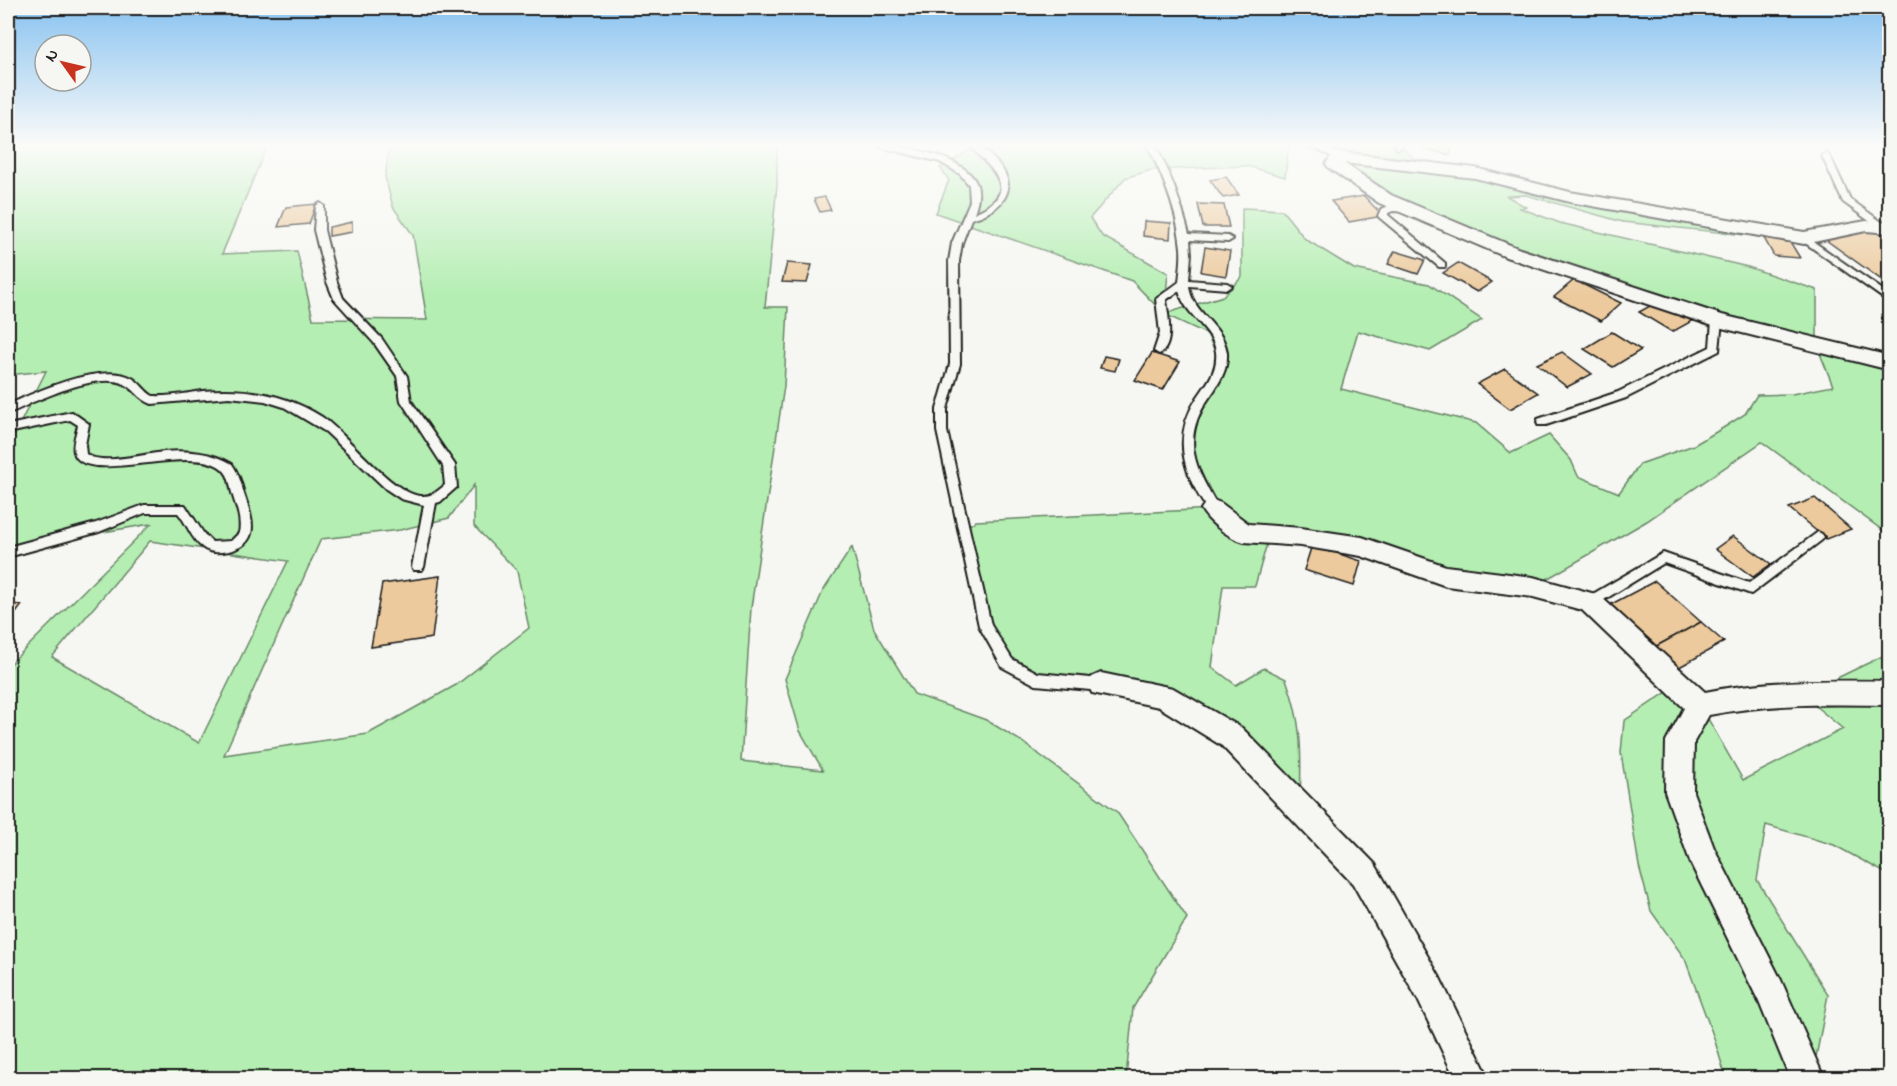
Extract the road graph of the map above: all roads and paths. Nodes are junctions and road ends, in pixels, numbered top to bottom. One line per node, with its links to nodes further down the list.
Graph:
1 (974, 195): 9 (lane)
2 (1003, 195): 9 (lane)
3 (1170, 195): 11 (lane)
4 (1378, 195): 8 (street)
5 (1570, 195): 12 (street)
6 (1844, 195): 10 (lane)
7 (320, 206): 24 (lane)
8 (1418, 214): 14 (lane); 18 (street)
9 (966, 218): 30 (lane)
10 (1887, 230): 12 (street)
11 (1184, 237): 13 (lane); 15 (lane)
12 (1804, 238): 17 (lane)
13 (1228, 239)
14 (1442, 264)
15 (1184, 283): 16 (lane); 19 (lane); 25 (lane)
16 (1227, 286)
17 (1890, 300)
18 (1717, 320): 20 (street); 22 (lane)
19 (1159, 351)
20 (1890, 363)
21 (8, 410): 24 (lane)
22 (1542, 422)
23 (8, 429): 27 (lane)
24 (430, 503): 28 (lane)
25 (1213, 509): 29 (street)
26 (1818, 537): 29 (lane)
27 (8, 552)
28 (418, 567)
29 (1590, 602): 32 (street)
30 (1101, 685): 33 (street)
31 (1890, 693): 32 (street)
32 (1700, 705): 34 (street)
33 (1472, 1078)
34 (1807, 1078)

